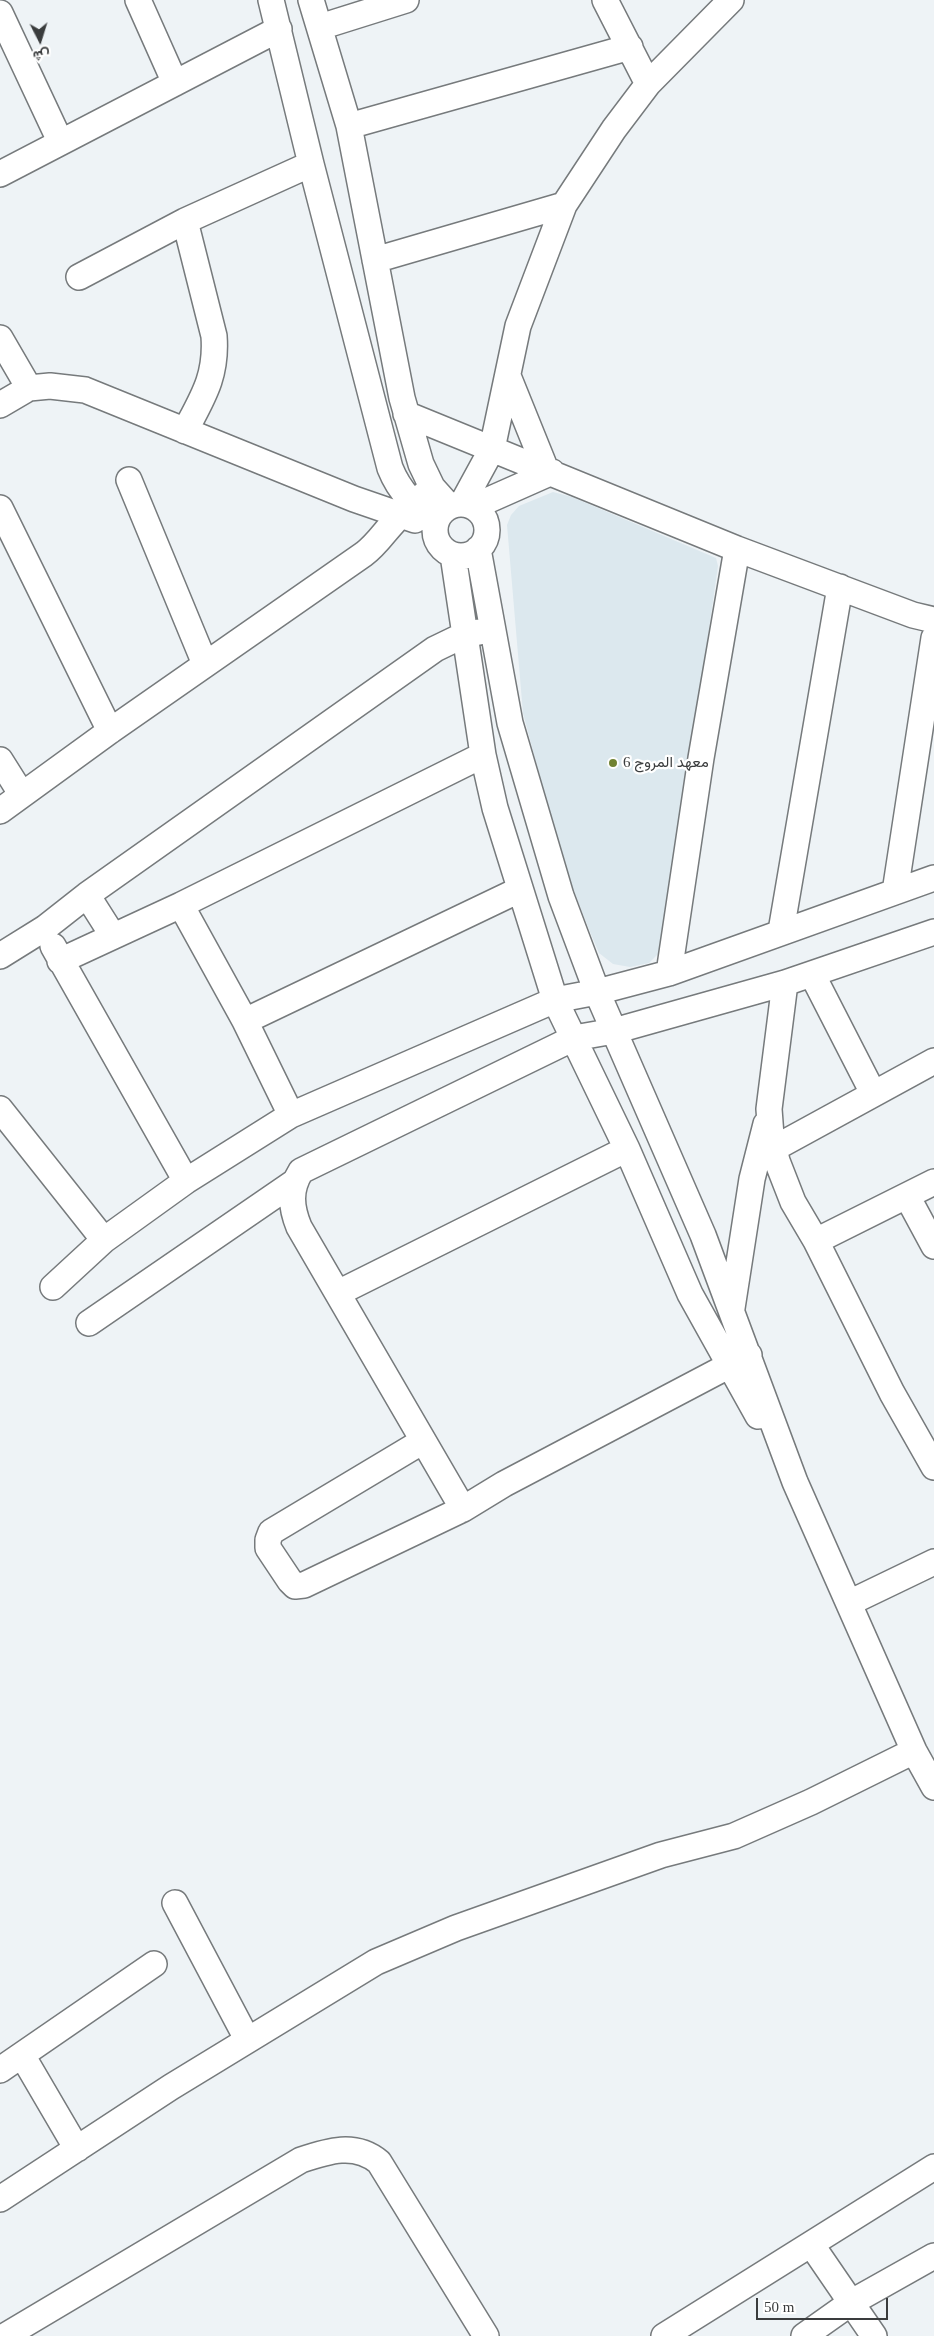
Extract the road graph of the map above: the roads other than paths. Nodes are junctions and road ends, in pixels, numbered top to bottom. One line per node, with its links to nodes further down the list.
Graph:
1 (138, 0): 11 (street)
2 (271, 0): 9 (street)
3 (311, 0): 8 (street)
4 (406, 0): 8 (street)
5 (605, 0): 10 (street)
6 (731, 0): 12 (street)
7 (0, 13): 14 (street)
8 (320, 27): 13 (street)
9 (279, 30): 11 (street); 15 (street)
10 (630, 47): 12 (street); 13 (street)
11 (175, 83): 14 (street)
12 (648, 84): 17 (street)
13 (348, 126): 19 (street)
14 (60, 141): 16 (street)
15 (311, 164): 18 (street); 32 (street)
16 (0, 174)
17 (564, 205): 19 (street); 22 (street)
18 (185, 221): 20 (street); 26 (street)
19 (375, 260): 25 (street)
20 (79, 277)
21 (0, 338): 23 (street)
22 (508, 376): 27 (street); 28 (street)
23 (29, 388): 24 (street); 26 (street)
24 (0, 405)
25 (406, 414): 27 (street); 30 (street)
26 (184, 431): 32 (street)
27 (491, 452): 28 (street); 33 (street)
28 (549, 471): 33 (street); 35 (street)
29 (129, 480): 42 (street)
30 (432, 488): 32 (street); 33 (street)
31 (0, 508): 43 (street)
32 (408, 510): 33 (street); 42 (street)
33 (457, 513): 34 (street); 36 (street)
34 (478, 549): 36 (street); 39 (street)
35 (737, 549): 37 (street); 59 (street)
36 (452, 555): 40 (street)
37 (840, 587): 38 (street); 54 (street)
38 (934, 620)
39 (491, 628): 40 (street); 62 (street)
40 (464, 635): 44 (street); 51 (street)
41 (934, 638): 50 (street)
42 (205, 664): 43 (street)
43 (110, 731): 46 (street)
44 (483, 755): 49 (street); 52 (street)
45 (0, 760): 46 (street)
46 (22, 795): 47 (street)
47 (0, 811)
48 (934, 878): 50 (street)
49 (520, 890): 63 (street); 64 (street)
50 (895, 892): 54 (street)
51 (88, 895): 53 (street); 56 (street)
52 (180, 905): 56 (street); 64 (street)
53 (45, 928): 57 (street); 58 (street)
54 (781, 931): 59 (street)
55 (934, 932): 60 (street)
56 (112, 936): 58 (street)
57 (0, 956)
58 (60, 961): 74 (street)
59 (669, 973): 62 (street)
60 (812, 974): 61 (street); 68 (street)
61 (785, 983): 65 (street); 70 (street)
62 (597, 992): 63 (street); 65 (street)
63 (555, 1000): 66 (street); 71 (street)
64 (245, 1021): 71 (street)
65 (614, 1031): 66 (street); 83 (street)
66 (574, 1038): 72 (street); 76 (street)
67 (934, 1061): 68 (street)
68 (873, 1093): 73 (street)
69 (0, 1109): 78 (street)
70 (769, 1110): 73 (street); 83 (street)
71 (291, 1115): 74 (street)
72 (627, 1149): 82 (street); 85 (street)
73 (773, 1149): 79 (street)
74 (186, 1181): 78 (street)
75 (934, 1182): 77 (street)
76 (293, 1183): 82 (street); 84 (street)
77 (907, 1196): 79 (street); 80 (street)
78 (104, 1240): 81 (street)
79 (816, 1241): 87 (street)
80 (934, 1246)
81 (53, 1287)
82 (338, 1293): 86 (street)
83 (732, 1308): 85 (street)
84 (89, 1323)
85 (739, 1360): 88 (street); 90 (street)
86 (423, 1441): 88 (street); 88 (street)
87 (934, 1467)
88 (463, 1509)
89 (934, 1562): 90 (street)
90 (848, 1603): 91 (street)
91 (914, 1751): 92 (street); 95 (street)
92 (934, 1787)
93 (175, 1902): 95 (street)
94 (154, 1964): 96 (street)
95 (247, 2039): 98 (street)
96 (22, 2055): 97 (street); 98 (street)
97 (0, 2070)
98 (77, 2149): 100 (street)
99 (934, 2167): 101 (street)
100 (0, 2199)
101 (811, 2244): 103 (street); 106 (street)
102 (934, 2256): 103 (street)
103 (852, 2302): 107 (street); 108 (street)
104 (5, 2336): 105 (street)
105 (486, 2336)
106 (664, 2336)
107 (804, 2336)
108 (874, 2336)

